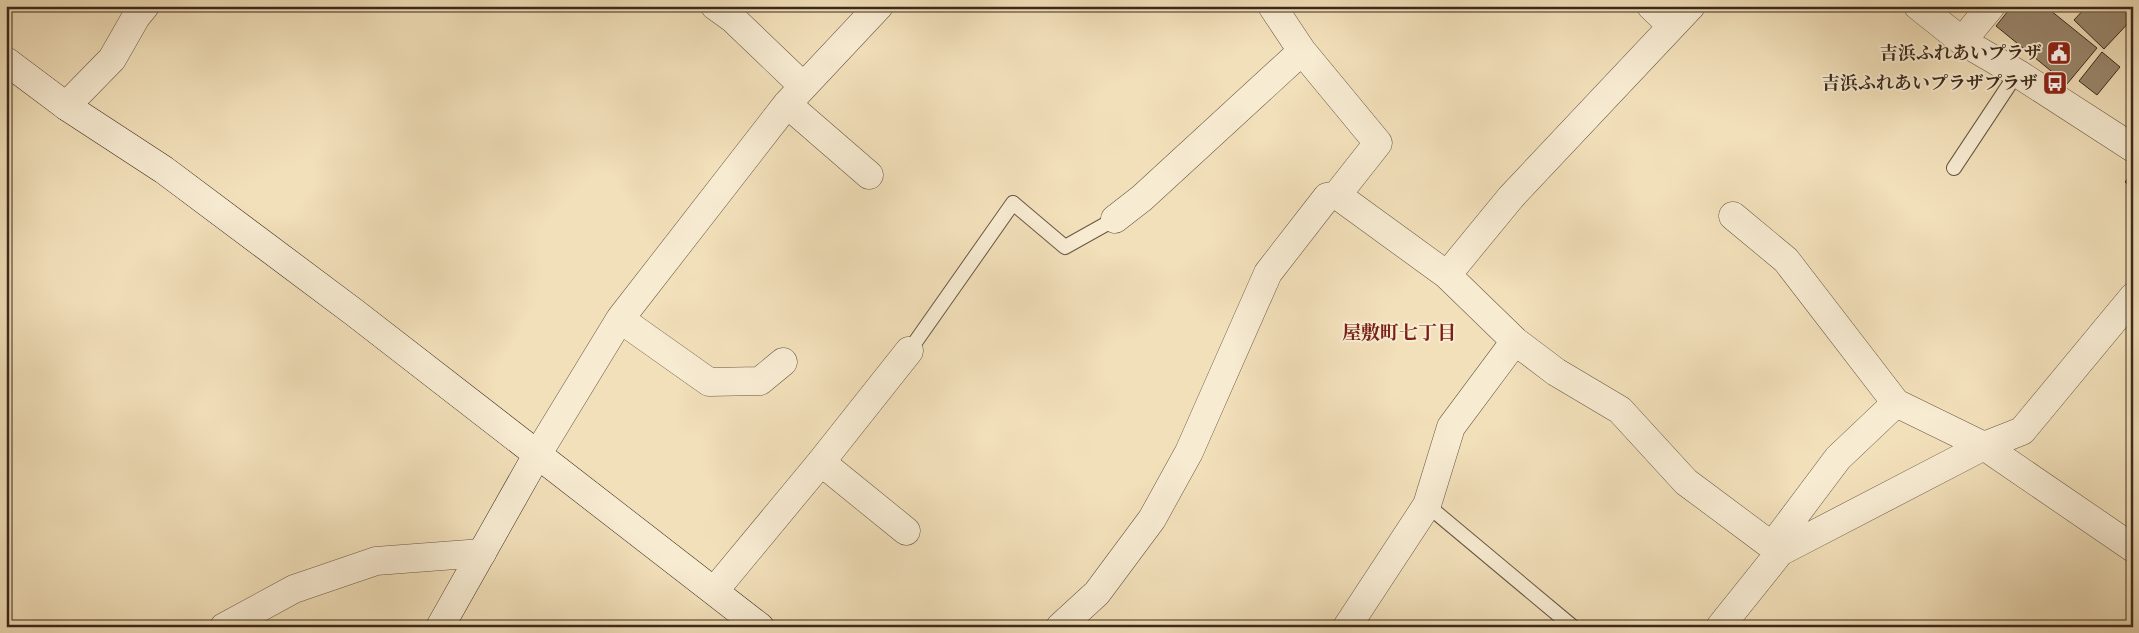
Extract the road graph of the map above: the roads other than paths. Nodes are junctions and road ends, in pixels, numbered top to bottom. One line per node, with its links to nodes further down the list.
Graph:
1 (145, 6): 15 (street)
2 (715, 6): 14 (street)
3 (879, 6): 14 (street)
4 (1272, 6): 11 (street)
5 (1651, 6): 9 (street)
6 (1691, 6): 9 (street)
7 (1918, 6): 10 (street)
8 (1992, 6): 10 (street)
9 (1672, 26): 22 (street)
10 (1962, 41): 13 (street)
11 (1302, 51): 19 (street); 21 (street)
12 (6, 61): 15 (street)
13 (2017, 73): 16 (street); 17 (lane)
14 (795, 95): 18 (street); 24 (street)
15 (66, 106): 30 (street)
16 (2133, 148)
17 (1954, 168)
18 (869, 175)
19 (1337, 195): 22 (street); 41 (street)
20 (1733, 216): 28 (street)
21 (1115, 219): 26 (lane)
22 (1446, 276): 25 (street)
23 (2133, 297): 29 (street)
24 (620, 319): 27 (street); 30 (street)
25 (1515, 341): 32 (street); 35 (street)
26 (909, 351): 31 (street)
27 (783, 362)
28 (1896, 402): 29 (street); 35 (street)
29 (1984, 446): 34 (street); 35 (street)
30 (538, 455): 36 (street); 37 (street)
31 (821, 462): 33 (street); 37 (street)
32 (1426, 505): 42 (street); 43 (lane)
33 (906, 532)
34 (2133, 548)
35 (1776, 549): 44 (street)
36 (482, 553): 38 (street); 39 (street)
37 (715, 590): 40 (street)
38 (224, 627)
39 (440, 627)
40 (760, 627)
41 (1060, 627)
42 (1347, 627)
43 (1573, 627)
44 (1720, 627)

